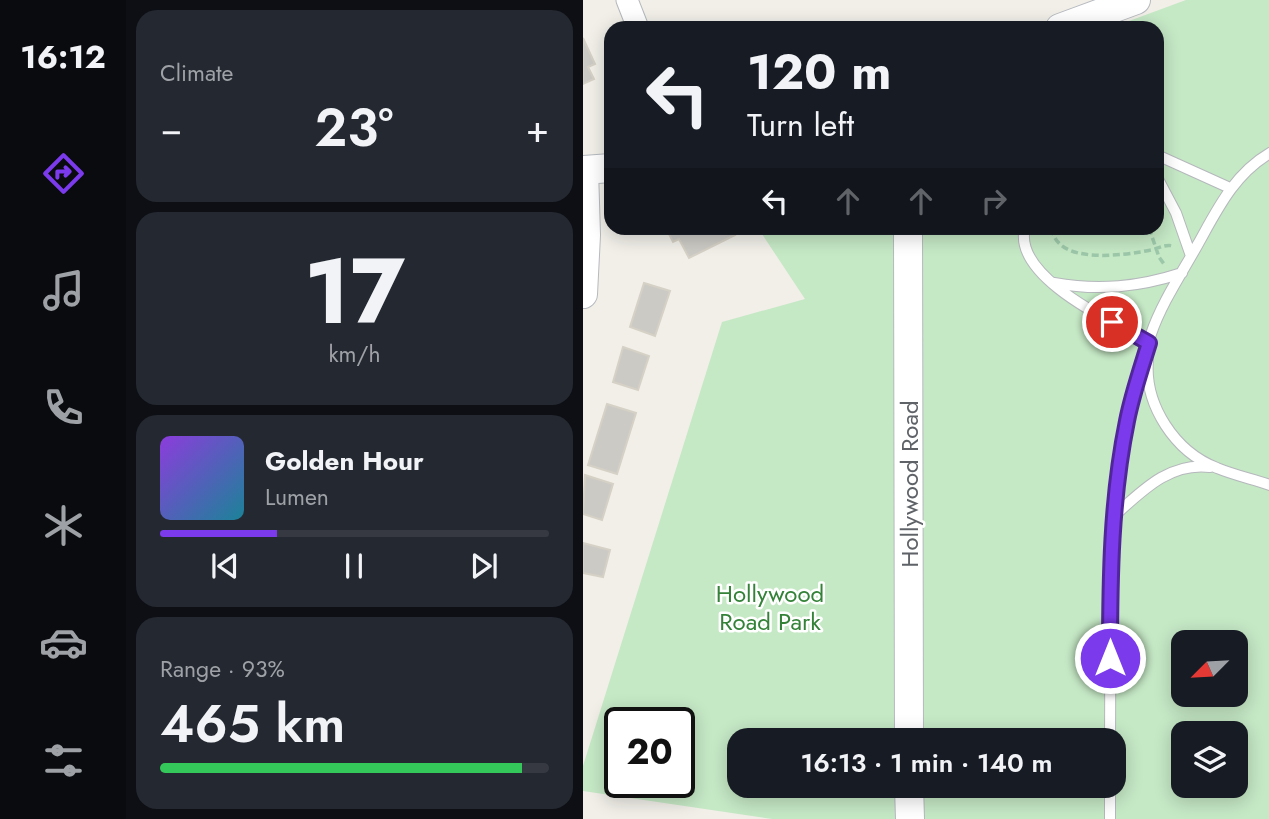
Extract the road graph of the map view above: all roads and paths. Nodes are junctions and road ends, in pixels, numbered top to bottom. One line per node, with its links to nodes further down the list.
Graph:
1 (627, 0): 3 (street)
2 (1136, 0): 4 (street)
3 (635, 21)
4 (1079, 21)
5 (1269, 153): 8 (lane)
6 (1164, 158): 8 (lane)
7 (593, 169): 20 (street)
8 (1230, 188): 16 (lane)
9 (1164, 190): 16 (lane)
10 (908, 235): 25 (street, Hollywood Road)
11 (1023, 235): 19 (lane)
12 (1054, 235): 14 (path)
13 (1152, 235): 14 (path)
14 (1158, 248): 15 (path); 17 (path)
15 (1177, 252)
16 (1191, 256): 18 (lane)
17 (1171, 263)
18 (1182, 273): 19 (lane); 21 (lane)
19 (1051, 282): 21 (lane)
20 (583, 295)
21 (1149, 343): 22 (lane); 24 (lane)
22 (1216, 468): 23 (lane); 24 (lane)
23 (1269, 485)
24 (1114, 516): 26 (lane)
25 (909, 728)
26 (1110, 728)
27 (910, 798): 29 (street)
28 (1110, 798): 30 (lane)
29 (910, 819)
30 (1110, 819)

